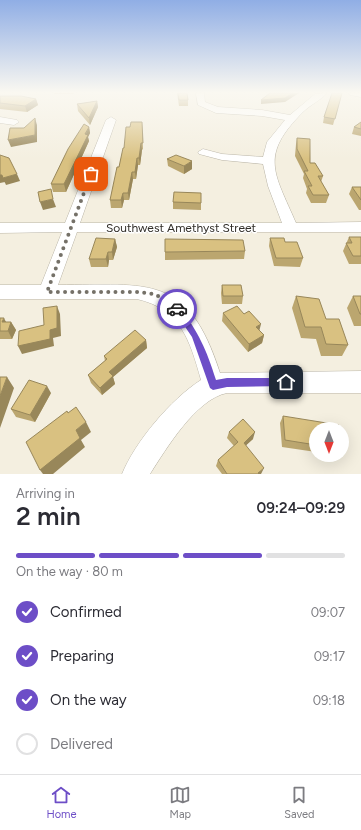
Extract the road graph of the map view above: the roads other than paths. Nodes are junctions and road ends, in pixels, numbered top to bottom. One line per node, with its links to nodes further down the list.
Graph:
1 (275, 115): 3 (street)
2 (295, 115): 3 (street)
3 (292, 118): 8 (street)
4 (0, 120): 6 (street)
5 (111, 120): 12 (street)
6 (14, 122)
7 (203, 152): 8 (street)
8 (268, 161): 9 (street)
9 (291, 227): 10 (street, Southwest Amethyst Street); 12 (street, Southwest Amethyst Street)
10 (361, 227)
11 (0, 228): 12 (street, Southwest Amethyst Street)
12 (70, 228): 14 (street)
13 (0, 292): 14 (street)
14 (47, 292): 16 (street)
15 (361, 382): 16 (street)
16 (213, 385): 17 (street)
17 (135, 474)

